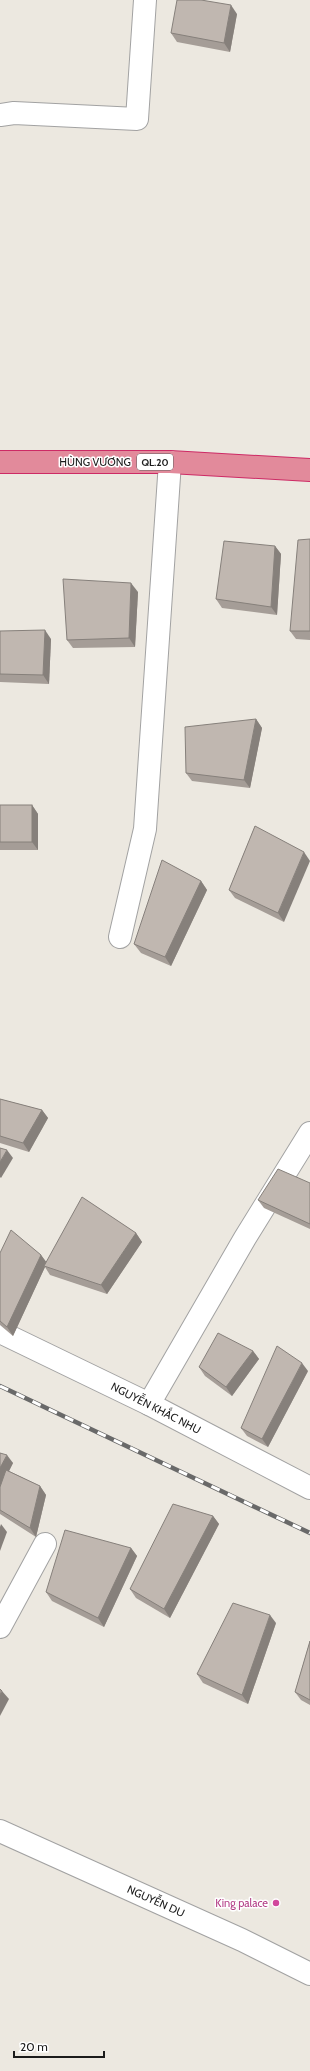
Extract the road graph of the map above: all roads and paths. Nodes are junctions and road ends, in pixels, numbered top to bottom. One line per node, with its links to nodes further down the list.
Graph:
1 (145, 0): 2 (street)
2 (0, 115)
3 (0, 462): 4 (highway, HÙNG VƯƠNG / QL.20)
4 (170, 462): 5 (highway, HÙNG VƯƠNG / QL.20); 6 (street)
5 (310, 470)
6 (120, 937)
7 (310, 1133): 9 (street)
8 (0, 1332): 9 (street, NGUYỄN KHẮC NHU)
9 (149, 1404): 10 (street, NGUYỄN KHẮC NHU)
10 (310, 1488)
11 (45, 1544): 12 (street)
12 (0, 1627)
13 (0, 1831): 14 (street, NGUYỄN DU)
14 (310, 1974)

